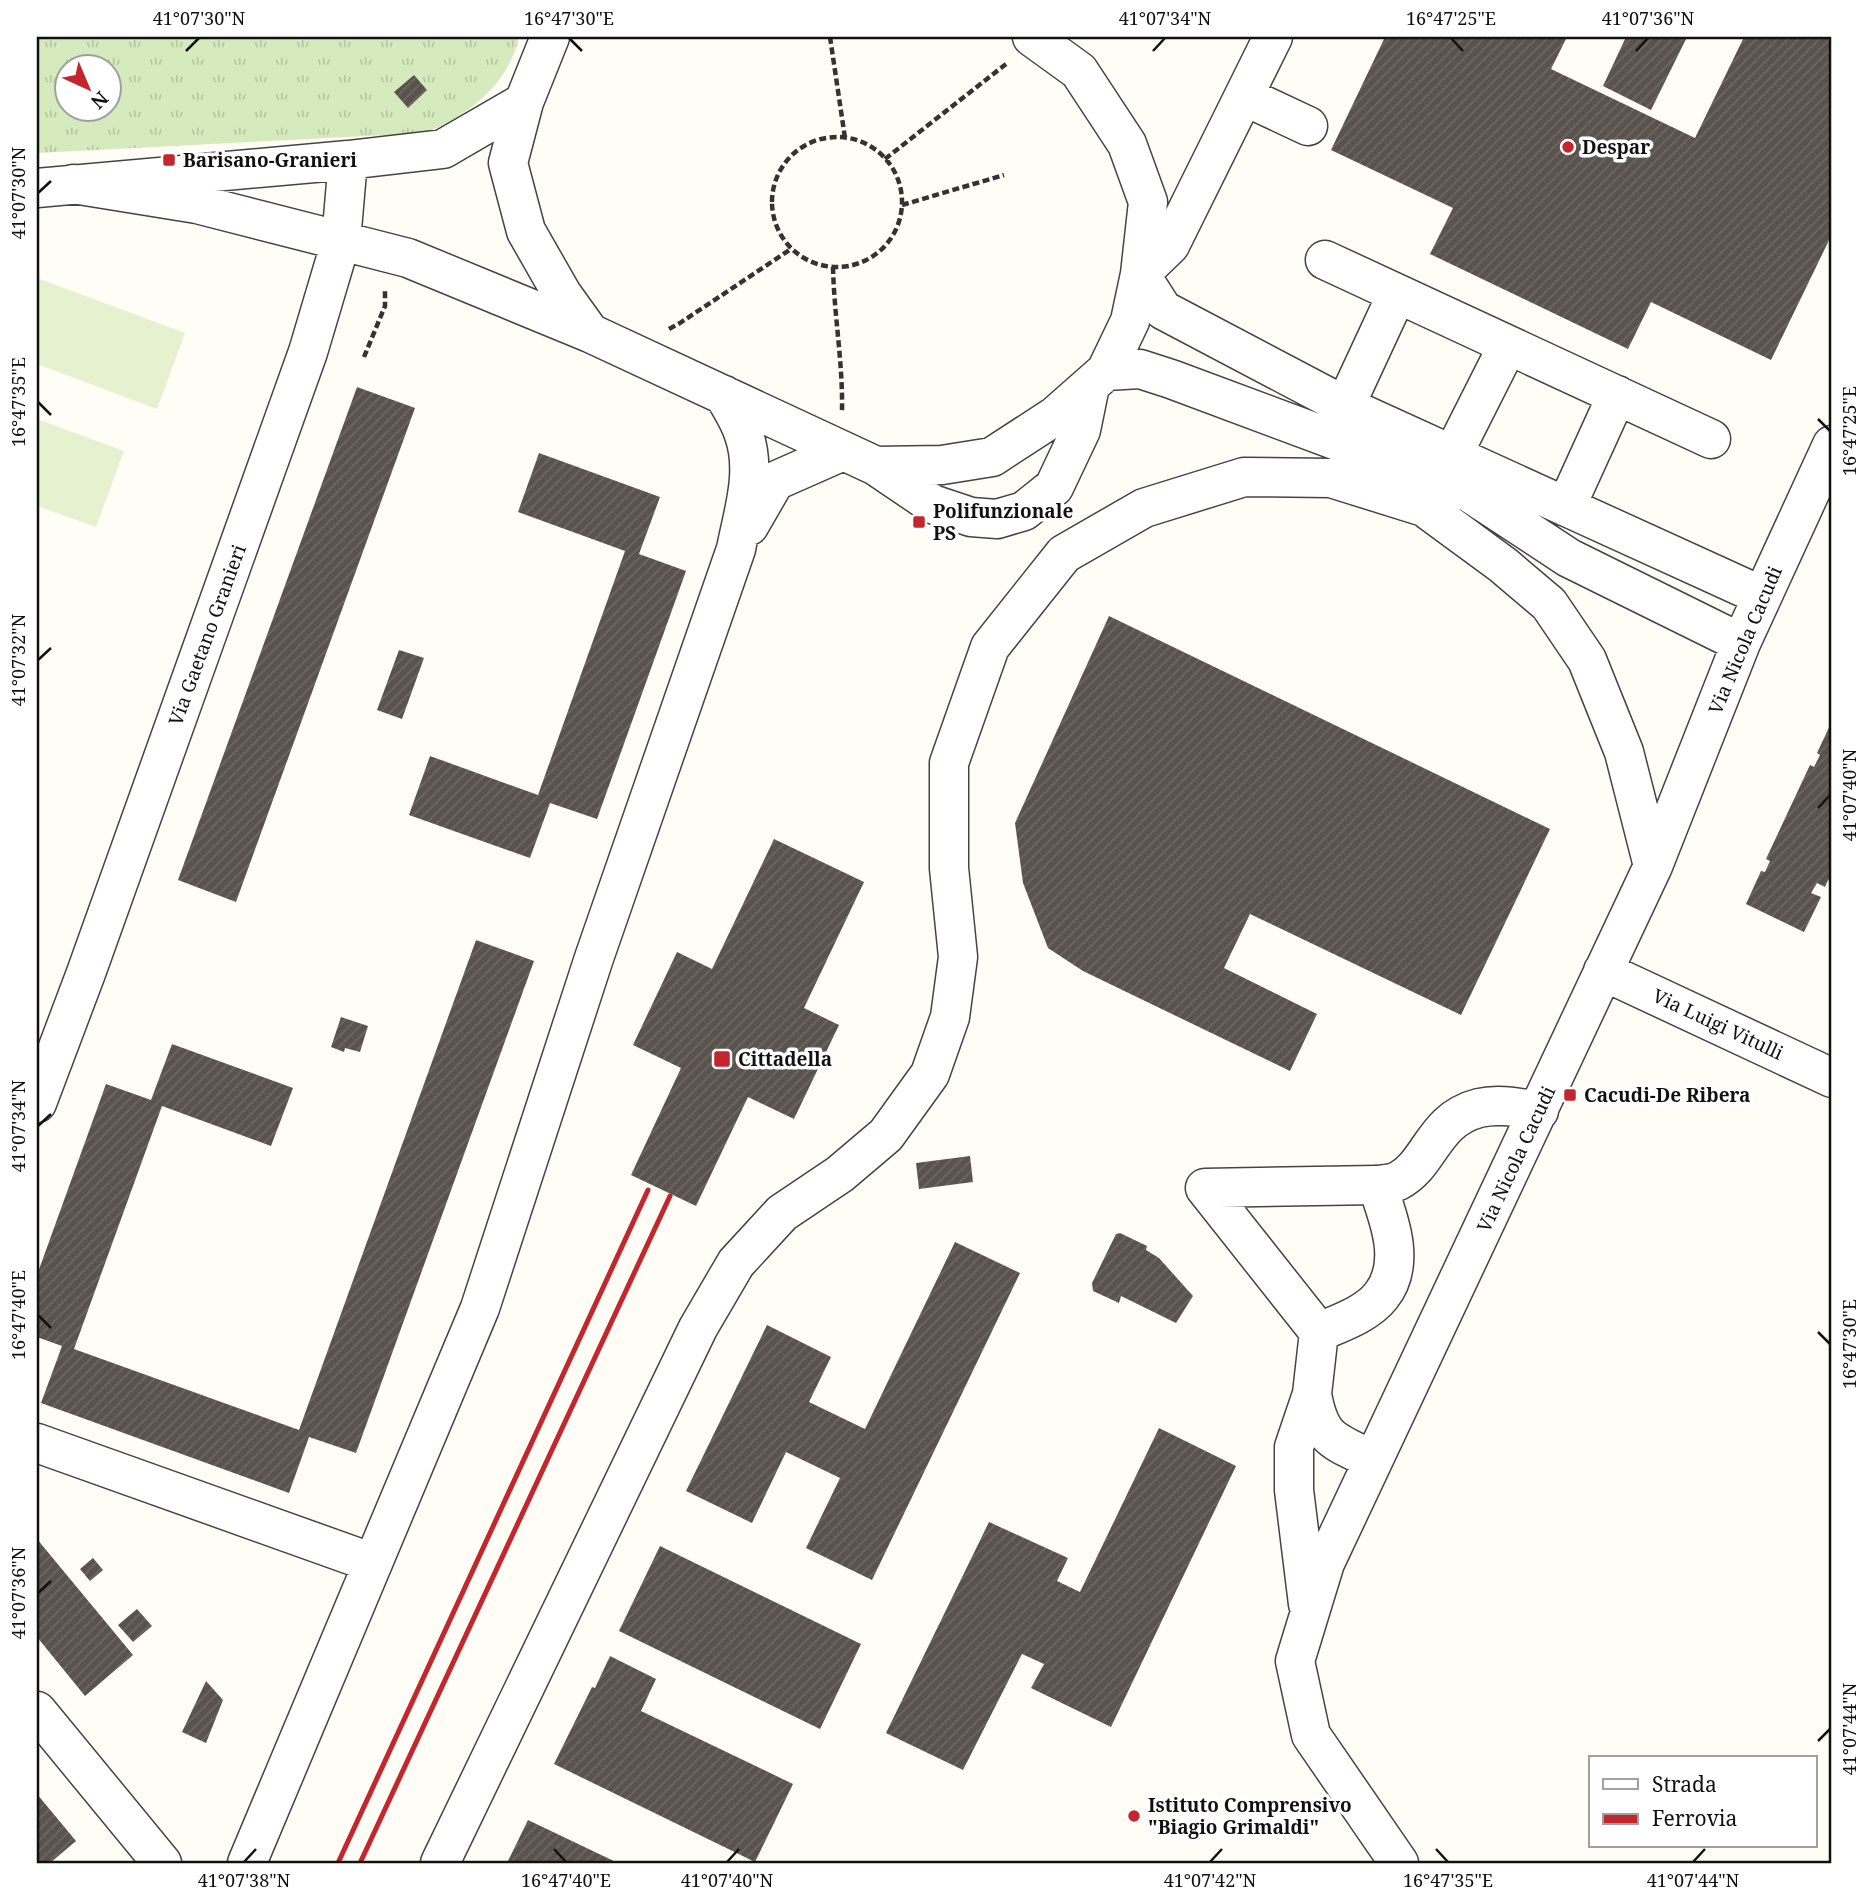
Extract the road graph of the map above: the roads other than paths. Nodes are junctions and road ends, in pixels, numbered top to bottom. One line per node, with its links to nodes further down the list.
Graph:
1 (550, 37): 5 (street)
2 (1273, 37): 4 (street)
3 (1022, 48): 11 (street)
4 (1244, 96): 6 (street); 11 (street)
5 (524, 102): 7 (street); 13 (street)
6 (1308, 126)
7 (348, 160): 8 (street); 9 (street, Via Gaetano Granieri)
8 (55, 186): 9 (street)
9 (341, 241): 13 (street); 30 (street, Via Gaetano Granieri)
10 (1325, 260): 12 (street)
11 (1140, 274): 15 (street); 18 (street)
12 (1397, 294): 14 (street); 18 (street)
13 (590, 333): 17 (street)
14 (1508, 345): 16 (street); 22 (street)
15 (1098, 378): 20 (street); 20 (street); 26 (street)
16 (1617, 395): 19 (street); 23 (street)
17 (724, 396): 20 (street); 24 (street)
18 (1345, 407): 22 (street)
19 (1711, 439)
20 (854, 445): 24 (street)
21 (1832, 445): 25 (street, Via Nicola Cacudi)
22 (1452, 456): 23 (street)
23 (1566, 507): 25 (street)
24 (736, 549): 37 (street)
25 (1762, 596): 26 (street, Via Nicola Cacudi)
26 (1741, 643): 27 (street, Via Nicola Cacudi)
27 (1653, 866): 28 (street, Via Nicola Cacudi); 42 (street)
28 (1603, 971): 29 (street, Via Luigi Vitulli); 31 (street, Via Nicola Cacudi)
29 (1832, 1078)
30 (37, 1103)
31 (1539, 1111): 32 (street); 36 (street, Via Nicola Cacudi)
32 (1377, 1185): 33 (street); 33 (street)
33 (1319, 1332): 34 (street)
34 (1312, 1394): 36 (street); 38 (street)
35 (37, 1443): 37 (street)
36 (1373, 1460): 38 (street, Via Nicola Cacudi)
37 (373, 1563): 41 (street)
38 (1310, 1614): 43 (street, Via Nicola Cacudi)
39 (37, 1711): 40 (street)
40 (162, 1863)
41 (247, 1863)
42 (440, 1863)
43 (1399, 1863)

